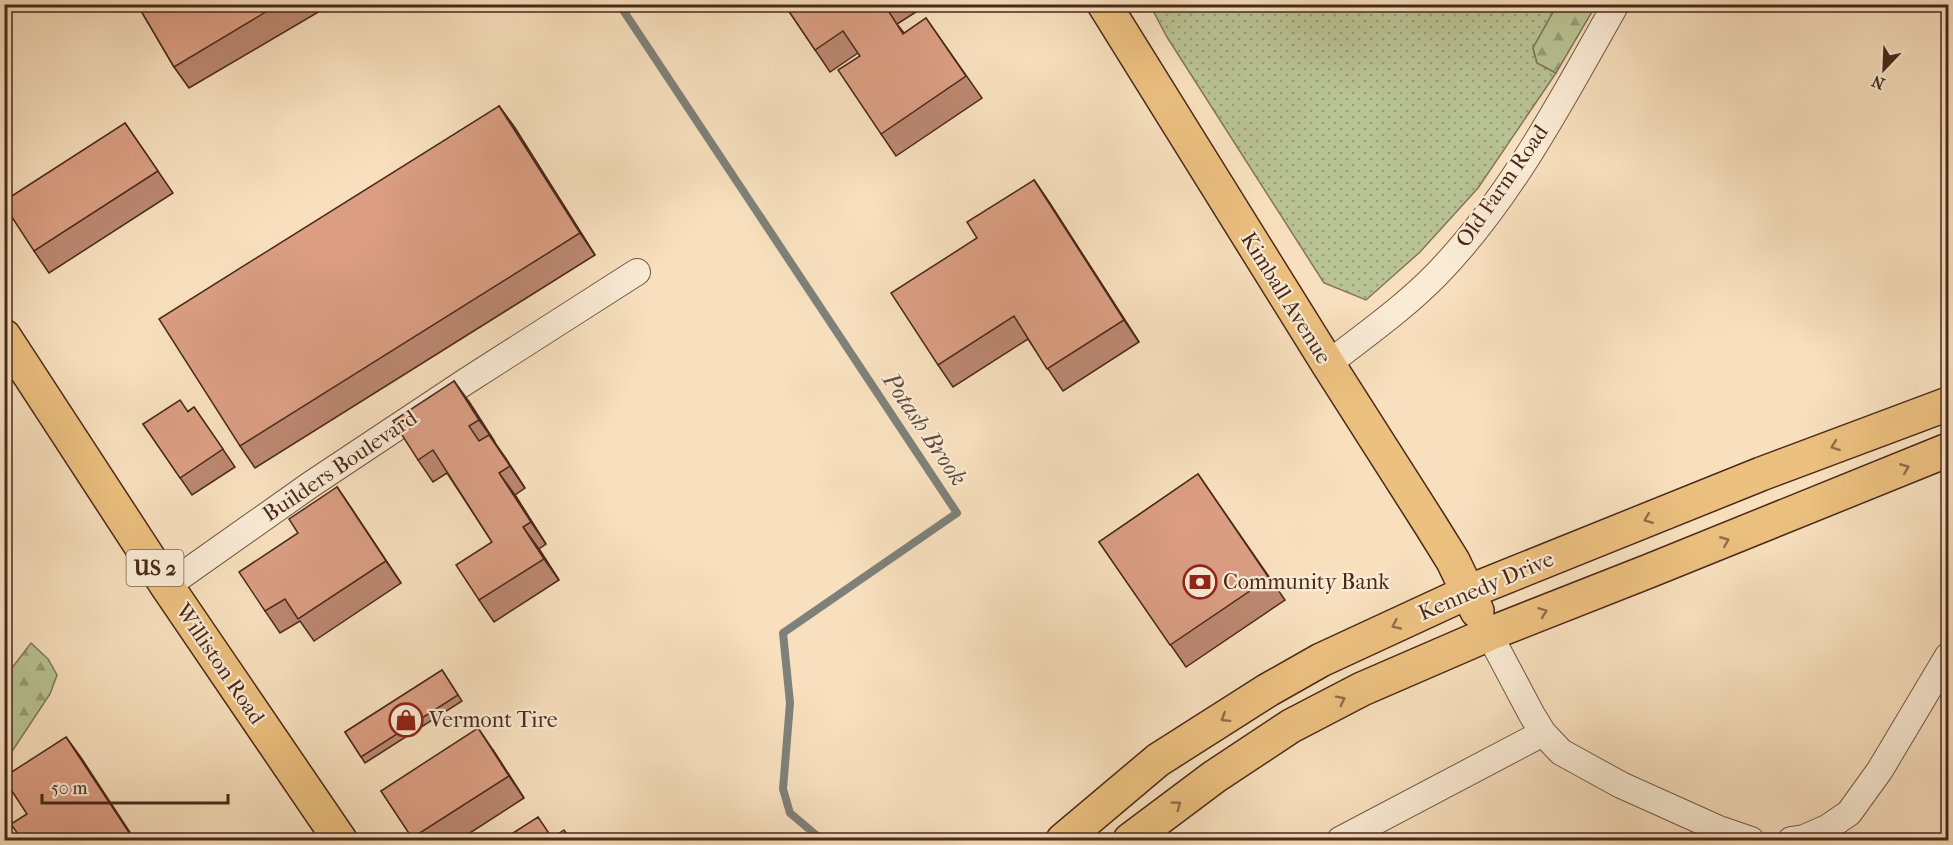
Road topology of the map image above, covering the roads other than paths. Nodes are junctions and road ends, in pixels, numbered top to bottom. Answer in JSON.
{"nodes":[{"id":1,"x":1104,"y":4,"type":"edge"},
{"id":2,"x":1616,"y":4,"type":"edge"},
{"id":3,"x":637,"y":272,"type":"dead end"},
{"id":4,"x":4,"y":336,"type":"edge"},
{"id":5,"x":1328,"y":364,"type":"junction"},
{"id":6,"x":1948,"y":404,"type":"edge"},
{"id":7,"x":1948,"y":450,"type":"edge"},
{"id":8,"x":167,"y":586,"type":"junction"},
{"id":9,"x":1468,"y":592,"type":"junction"},
{"id":10,"x":1489,"y":634,"type":"junction"},
{"id":11,"x":1948,"y":656,"type":"edge"},
{"id":12,"x":1543,"y":733,"type":"junction"},
{"id":13,"x":340,"y":840,"type":"edge"},
{"id":14,"x":1063,"y":840,"type":"edge"},
{"id":15,"x":1131,"y":840,"type":"edge"},
{"id":16,"x":1340,"y":840,"type":"edge"},
{"id":17,"x":1751,"y":840,"type":"edge"},
{"id":18,"x":1791,"y":840,"type":"edge"}],
"edges":[{"from":1,"to":5,"type":"main road","name":"Kimball Avenue"},
{"from":2,"to":5,"type":"street","name":"Old Farm Road"},
{"from":3,"to":8,"type":"street","name":"Builders Boulevard"},
{"from":4,"to":8,"type":"main road","name":"Williston Road","number":"US 2"},
{"from":5,"to":9,"type":"main road","name":"Kimball Avenue"},
{"from":6,"to":9,"type":"main road","name":"Kennedy Drive","one_way":true},
{"from":10,"to":7,"type":"main road","name":"Kennedy Drive","one_way":true},
{"from":8,"to":13,"type":"main road","name":"Williston Road","number":"US 2"},
{"from":9,"to":10,"type":"main road","name":"Kimball Avenue"},
{"from":9,"to":14,"type":"main road","name":"Kennedy Drive","one_way":true},
{"from":10,"to":12,"type":"street"},
{"from":15,"to":10,"type":"main road","name":"Kennedy Drive","one_way":true},
{"from":11,"to":18,"type":"street"},
{"from":12,"to":16,"type":"street"},
{"from":12,"to":17,"type":"street"}]}
